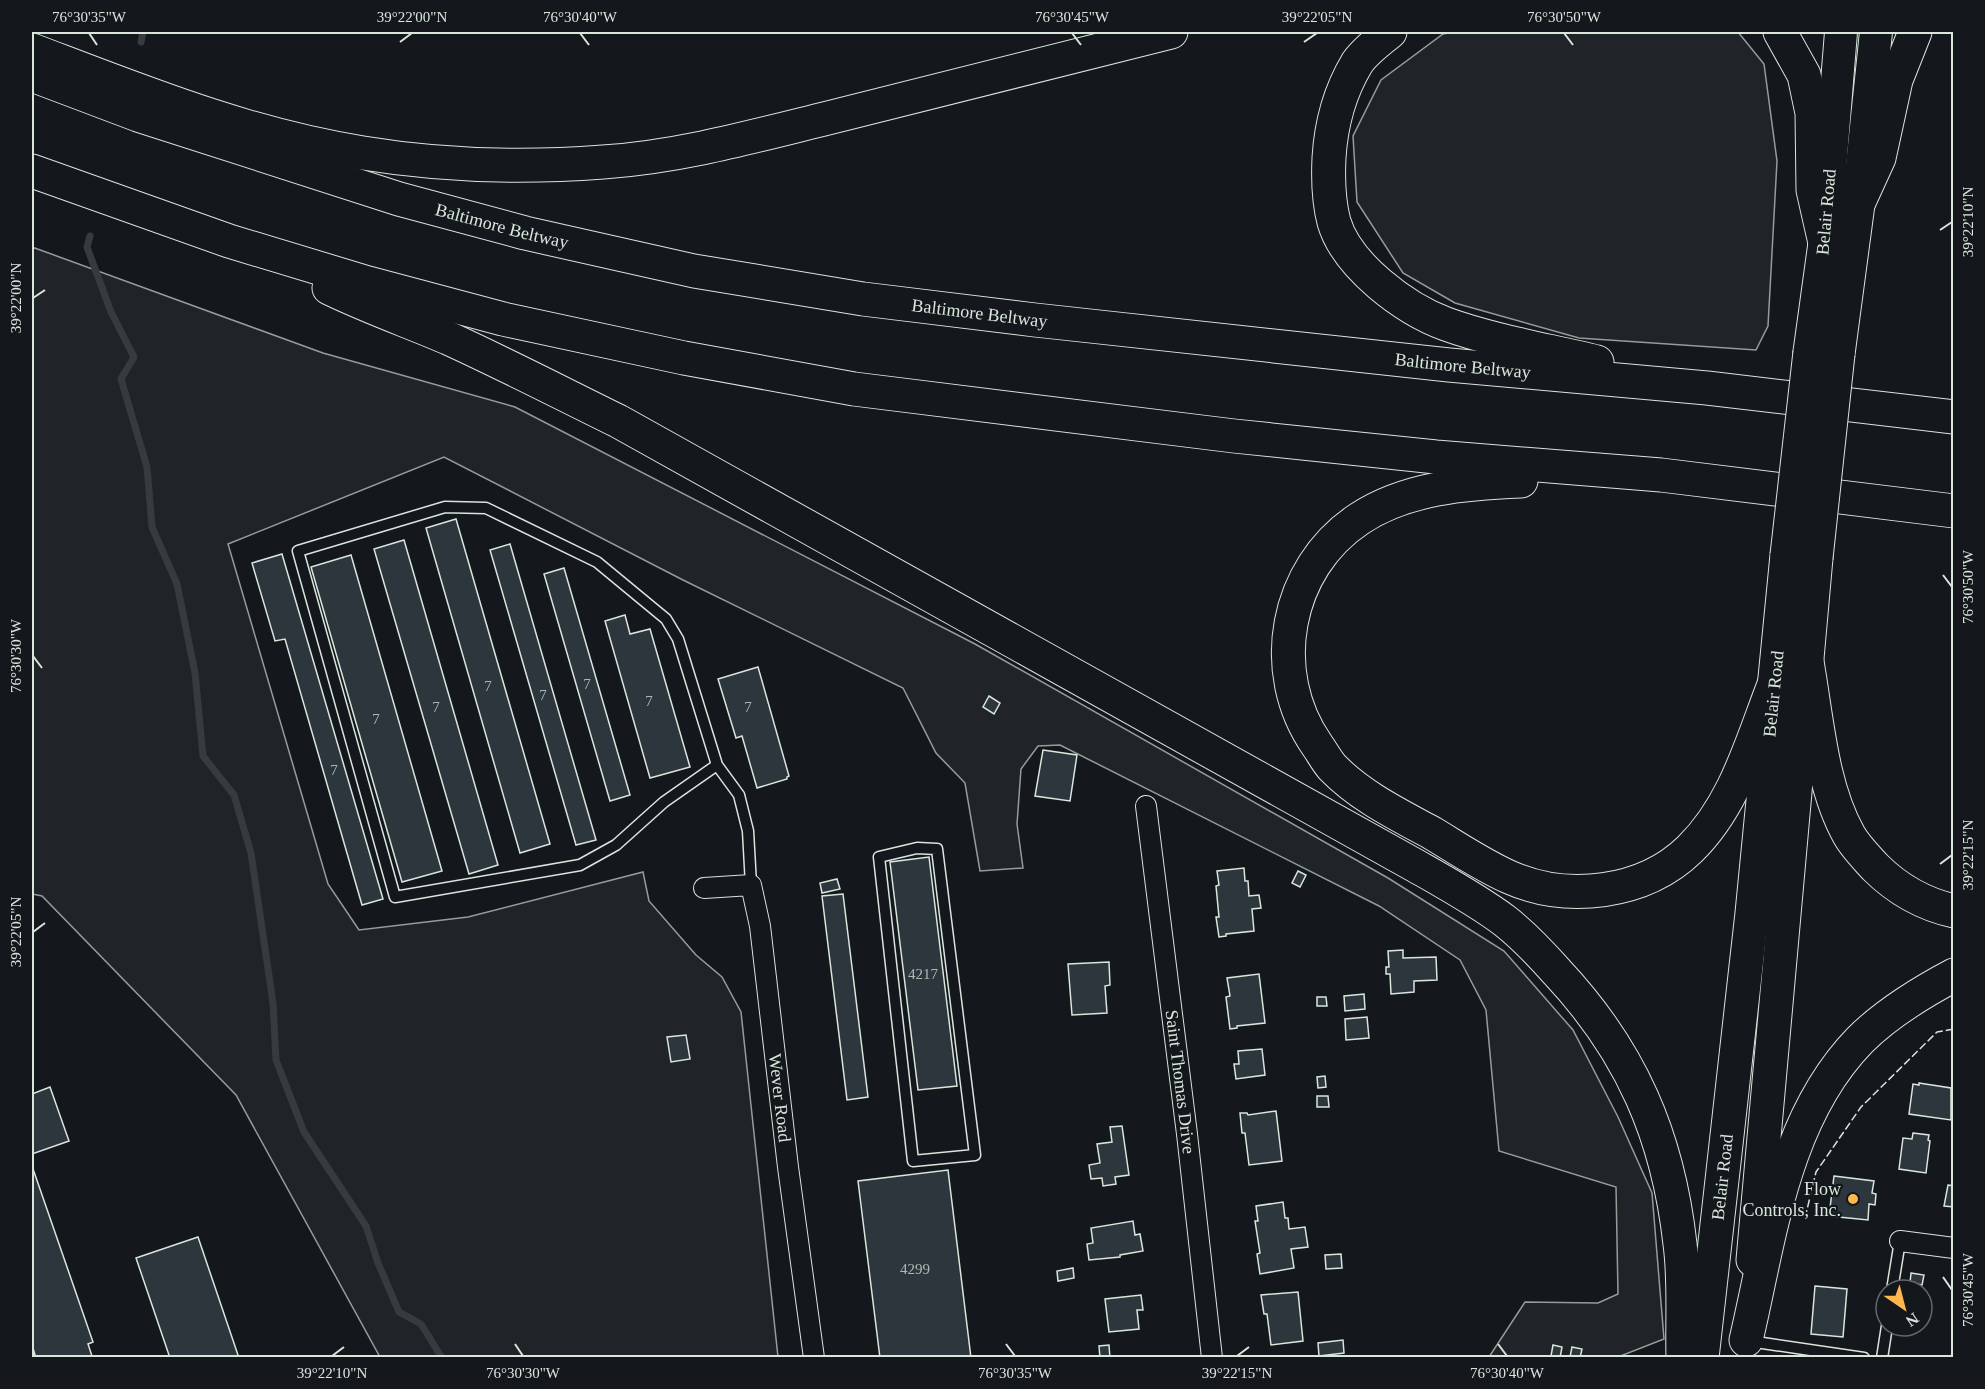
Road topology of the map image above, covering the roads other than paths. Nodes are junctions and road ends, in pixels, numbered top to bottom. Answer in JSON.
{"nodes":[{"id":1,"x":1171,"y":32,"type":"edge"},
{"id":2,"x":1390,"y":32,"type":"edge"},
{"id":3,"x":1780,"y":32,"type":"edge"},
{"id":4,"x":1841,"y":32,"type":"edge"},
{"id":5,"x":1876,"y":32,"type":"edge"},
{"id":6,"x":1915,"y":32,"type":"edge"},
{"id":7,"x":32,"y":50,"type":"edge"},
{"id":8,"x":32,"y":75,"type":"edge"},
{"id":9,"x":32,"y":171,"type":"edge"},
{"id":10,"x":1858,"y":204,"type":"junction"},
{"id":11,"x":229,"y":241,"type":"junction"},
{"id":12,"x":1825,"y":243,"type":"junction"},
{"id":13,"x":1824,"y":353,"type":"junction"},
{"id":14,"x":1707,"y":388,"type":"junction"},
{"id":15,"x":1953,"y":417,"type":"edge"},
{"id":16,"x":1661,"y":475,"type":"junction"},
{"id":17,"x":1953,"y":511,"type":"edge"},
{"id":18,"x":1802,"y":556,"type":"junction"},
{"id":19,"x":1807,"y":662,"type":"junction"},
{"id":20,"x":1775,"y":682,"type":"junction"},
{"id":21,"x":717,"y":765,"type":"junction"},
{"id":22,"x":1146,"y":806,"type":"dead end"},
{"id":23,"x":752,"y":885,"type":"junction"},
{"id":24,"x":704,"y":888,"type":"dead end"},
{"id":25,"x":1953,"y":911,"type":"edge"},
{"id":26,"x":1953,"y":975,"type":"edge"},
{"id":27,"x":975,"y":1155,"type":"joint"},
{"id":28,"x":1900,"y":1241,"type":"joint"},
{"id":29,"x":1953,"y":1248,"type":"edge"},
{"id":30,"x":1894,"y":1278,"type":"edge"},
{"id":31,"x":1885,"y":1338,"type":"edge"},
{"id":32,"x":1745,"y":1349,"type":"edge"},
{"id":33,"x":814,"y":1358,"type":"edge"},
{"id":34,"x":1212,"y":1358,"type":"edge"},
{"id":35,"x":1683,"y":1358,"type":"edge"},
{"id":36,"x":1702,"y":1358,"type":"edge"},
{"id":37,"x":1864,"y":1358,"type":"edge"},
{"id":38,"x":1882,"y":1358,"type":"edge"}],
"edges":[{"from":1,"to":7,"type":"highway"},
{"from":2,"to":14,"type":"highway"},
{"from":3,"to":12,"type":"highway"},
{"from":4,"to":12,"type":"main road","name":"Belair Road"},
{"from":5,"to":10,"type":"main road","name":"Belair Road"},
{"from":6,"to":10,"type":"highway"},
{"from":8,"to":14,"type":"highway","name":"Baltimore Beltway"},
{"from":9,"to":11,"type":"highway"},
{"from":10,"to":13,"type":"highway","name":"Belair Road"},
{"from":11,"to":16,"type":"highway"},
{"from":11,"to":35,"type":"highway"},
{"from":12,"to":13,"type":"highway","name":"Belair Road"},
{"from":13,"to":18,"type":"highway","name":"Belair Road","bridge":true},
{"from":14,"to":15,"type":"highway","name":"Baltimore Beltway"},
{"from":16,"to":17,"type":"highway"},
{"from":16,"to":20,"type":"highway"},
{"from":18,"to":19,"type":"highway","name":"Belair Road"},
{"from":18,"to":20,"type":"highway","name":"Belair Road"},
{"from":19,"to":25,"type":"highway"},
{"from":19,"to":32,"type":"highway","name":"Belair Road"},
{"from":20,"to":36,"type":"highway","name":"Belair Road"},
{"from":21,"to":21,"type":"lane"},
{"from":21,"to":23,"type":"lane"},
{"from":22,"to":34,"type":"street","name":"Saint Thomas Drive"},
{"from":23,"to":24,"type":"street"},
{"from":23,"to":33,"type":"street","name":"Wever Road"},
{"from":26,"to":32,"type":"highway"},
{"from":27,"to":27,"type":"lane"},
{"from":28,"to":29,"type":"street"},
{"from":28,"to":30,"type":"lane"},
{"from":31,"to":38,"type":"lane"},
{"from":32,"to":37,"type":"lane"}]}
